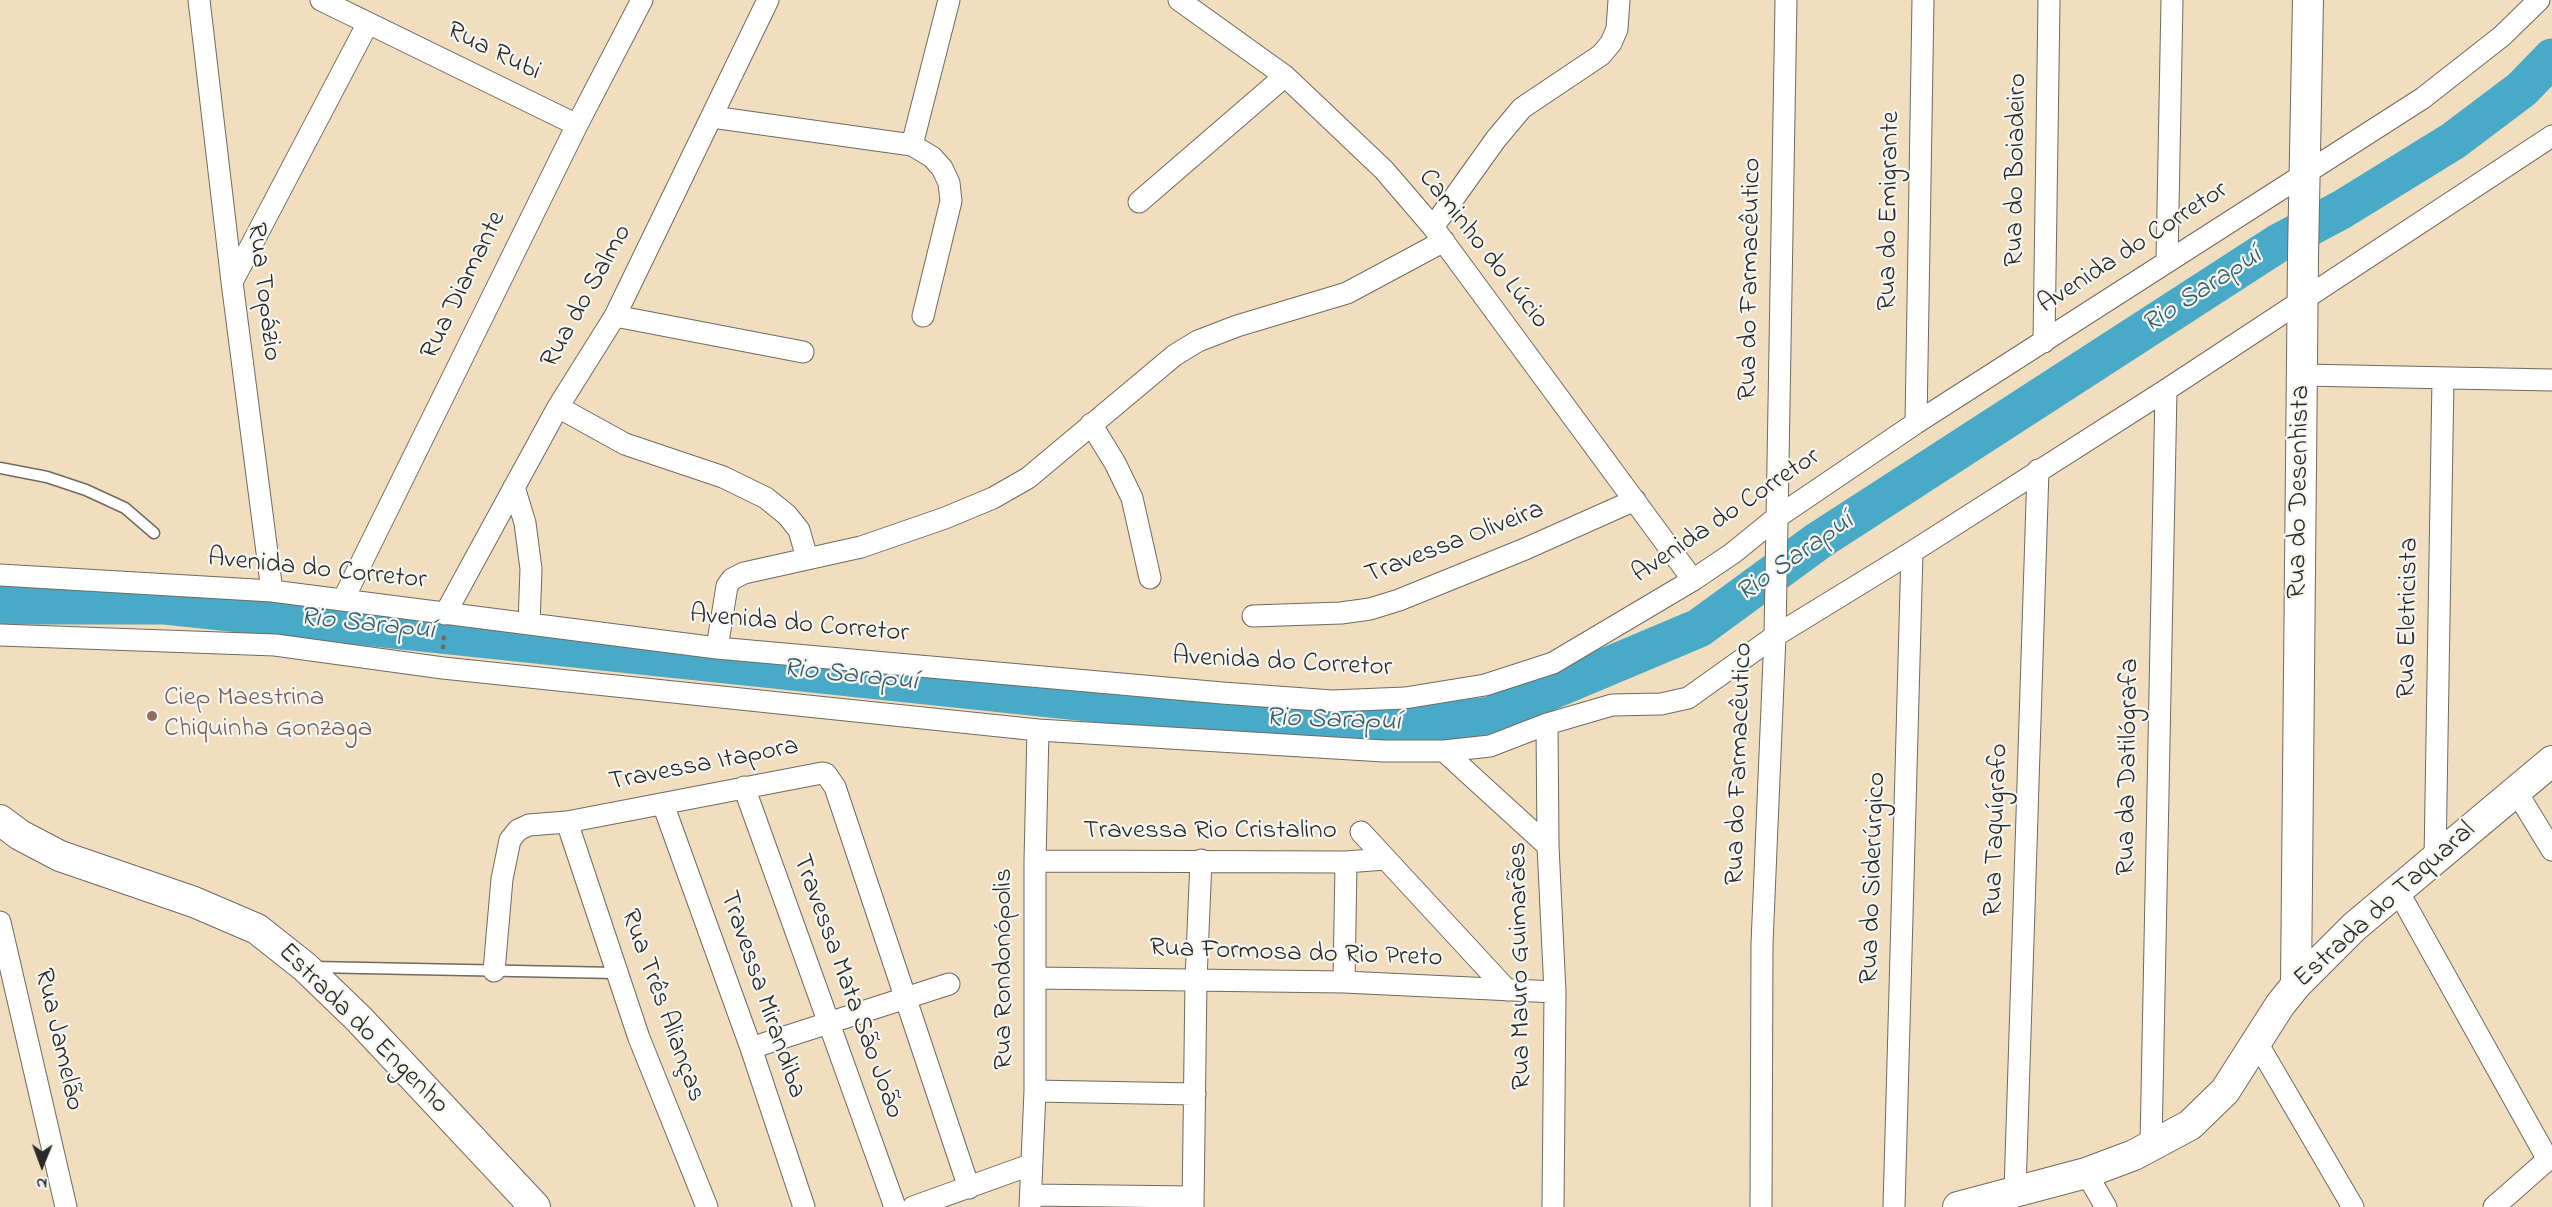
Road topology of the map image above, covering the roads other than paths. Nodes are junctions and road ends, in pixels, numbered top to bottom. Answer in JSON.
{"nodes":[{"id":1,"x":199,"y":0,"type":"edge"},
{"id":2,"x":321,"y":0,"type":"edge"},
{"id":3,"x":642,"y":0,"type":"edge"},
{"id":4,"x":768,"y":0,"type":"edge"},
{"id":5,"x":950,"y":0,"type":"edge"},
{"id":6,"x":1179,"y":0,"type":"edge"},
{"id":7,"x":1786,"y":0,"type":"edge"},
{"id":8,"x":1923,"y":0,"type":"edge"},
{"id":9,"x":2049,"y":0,"type":"edge"},
{"id":10,"x":2172,"y":0,"type":"edge"},
{"id":11,"x":2308,"y":0,"type":"edge"},
{"id":12,"x":2538,"y":0,"type":"edge"},
{"id":13,"x":1619,"y":4,"type":"edge"},
{"id":14,"x":368,"y":24,"type":"junction"},
{"id":15,"x":1285,"y":76,"type":"junction"},
{"id":16,"x":712,"y":117,"type":"junction"},
{"id":17,"x":577,"y":125,"type":"junction"},
{"id":18,"x":2552,"y":136,"type":"edge"},
{"id":19,"x":912,"y":145,"type":"junction"},
{"id":20,"x":2304,"y":173,"type":"junction"},
{"id":21,"x":1139,"y":202,"type":"dead end"},
{"id":22,"x":1439,"y":234,"type":"junction"},
{"id":23,"x":2167,"y":261,"type":"junction"},
{"id":24,"x":232,"y":282,"type":"junction"},
{"id":25,"x":2302,"y":298,"type":"junction"},
{"id":26,"x":615,"y":316,"type":"junction"},
{"id":27,"x":923,"y":316,"type":"dead end"},
{"id":28,"x":2044,"y":342,"type":"junction"},
{"id":29,"x":803,"y":352,"type":"dead end"},
{"id":30,"x":2302,"y":375,"type":"junction"},
{"id":31,"x":2443,"y":378,"type":"junction"},
{"id":32,"x":2552,"y":380,"type":"edge"},
{"id":33,"x":2166,"y":390,"type":"junction"},
{"id":34,"x":558,"y":407,"type":"junction"},
{"id":35,"x":1916,"y":423,"type":"junction"},
{"id":36,"x":1091,"y":424,"type":"junction"},
{"id":37,"x":0,"y":468,"type":"edge"},
{"id":38,"x":2038,"y":470,"type":"junction"},
{"id":39,"x":514,"y":487,"type":"junction"},
{"id":40,"x":1635,"y":500,"type":"junction"},
{"id":41,"x":1776,"y":518,"type":"junction"},
{"id":42,"x":154,"y":533,"type":"dead end"},
{"id":43,"x":1912,"y":552,"type":"junction"},
{"id":44,"x":807,"y":558,"type":"junction"},
{"id":45,"x":0,"y":575,"type":"edge"},
{"id":46,"x":1150,"y":578,"type":"dead end"},
{"id":47,"x":1693,"y":580,"type":"junction"},
{"id":48,"x":272,"y":591,"type":"junction"},
{"id":49,"x":343,"y":600,"type":"junction"},
{"id":50,"x":1253,"y":616,"type":"dead end"},
{"id":51,"x":444,"y":621,"type":"junction"},
{"id":52,"x":529,"y":624,"type":"junction"},
{"id":53,"x":0,"y":635,"type":"edge"},
{"id":54,"x":1774,"y":636,"type":"junction"},
{"id":55,"x":717,"y":648,"type":"junction"},
{"id":56,"x":1547,"y":724,"type":"junction"},
{"id":57,"x":1038,"y":730,"type":"junction"},
{"id":58,"x":1444,"y":751,"type":"junction"},
{"id":59,"x":2552,"y":761,"type":"edge"},
{"id":60,"x":744,"y":787,"type":"junction"},
{"id":61,"x":2516,"y":791,"type":"junction"},
{"id":62,"x":663,"y":804,"type":"junction"},
{"id":63,"x":0,"y":820,"type":"edge"},
{"id":64,"x":567,"y":822,"type":"junction"},
{"id":65,"x":1361,"y":832,"type":"dead end"},
{"id":66,"x":1548,"y":846,"type":"junction"},
{"id":67,"x":2552,"y":850,"type":"edge"},
{"id":68,"x":1385,"y":859,"type":"junction"},
{"id":69,"x":2434,"y":859,"type":"junction"},
{"id":70,"x":1201,"y":860,"type":"junction"},
{"id":71,"x":1035,"y":861,"type":"junction"},
{"id":72,"x":1346,"y":862,"type":"junction"},
{"id":73,"x":2398,"y":891,"type":"junction"},
{"id":74,"x":0,"y":922,"type":"edge"},
{"id":75,"x":305,"y":967,"type":"junction"},
{"id":76,"x":494,"y":972,"type":"junction"},
{"id":77,"x":5,"y":973,"type":"edge"},
{"id":78,"x":616,"y":973,"type":"junction"},
{"id":79,"x":1035,"y":978,"type":"junction"},
{"id":80,"x":1196,"y":980,"type":"junction"},
{"id":81,"x":1344,"y":982,"type":"junction"},
{"id":82,"x":949,"y":984,"type":"dead end"},
{"id":83,"x":2296,"y":985,"type":"junction"},
{"id":84,"x":1507,"y":990,"type":"junction"},
{"id":85,"x":1555,"y":992,"type":"junction"},
{"id":86,"x":906,"y":998,"type":"junction"},
{"id":87,"x":829,"y":1023,"type":"junction"},
{"id":88,"x":2256,"y":1041,"type":"junction"},
{"id":89,"x":751,"y":1048,"type":"junction"},
{"id":90,"x":1035,"y":1091,"type":"junction"},
{"id":91,"x":1195,"y":1094,"type":"junction"},
{"id":92,"x":2151,"y":1145,"type":"junction"},
{"id":93,"x":2550,"y":1158,"type":"edge"},
{"id":94,"x":1030,"y":1165,"type":"junction"},
{"id":95,"x":2086,"y":1173,"type":"junction"},
{"id":96,"x":969,"y":1188,"type":"junction"},
{"id":97,"x":2015,"y":1191,"type":"junction"},
{"id":98,"x":1031,"y":1201,"type":"edge"},
{"id":99,"x":1193,"y":1202,"type":"edge"},
{"id":100,"x":66,"y":1207,"type":"edge"},
{"id":101,"x":535,"y":1207,"type":"edge"},
{"id":102,"x":707,"y":1207,"type":"edge"},
{"id":103,"x":804,"y":1207,"type":"edge"},
{"id":104,"x":895,"y":1207,"type":"edge"},
{"id":105,"x":913,"y":1207,"type":"edge"},
{"id":106,"x":1553,"y":1207,"type":"edge"},
{"id":107,"x":1761,"y":1207,"type":"edge"},
{"id":108,"x":1894,"y":1207,"type":"edge"},
{"id":109,"x":1958,"y":1207,"type":"edge"},
{"id":110,"x":2106,"y":1207,"type":"edge"},
{"id":111,"x":2353,"y":1207,"type":"edge"},
{"id":112,"x":2494,"y":1207,"type":"edge"}],
"edges":[{"from":1,"to":24,"type":"street","name":"Rua Topázio"},
{"from":2,"to":14,"type":"street","name":"Rua Rubi"},
{"from":3,"to":17,"type":"street","name":"Rua Diamante"},
{"from":4,"to":16,"type":"street","name":"Rua do Salmo"},
{"from":5,"to":19,"type":"street"},
{"from":6,"to":15,"type":"street","name":"Caminho do Lúcio"},
{"from":7,"to":41,"type":"street","name":"Rua do Farmacêutico"},
{"from":8,"to":35,"type":"street","name":"Rua do Emigrante"},
{"from":9,"to":28,"type":"street","name":"Rua do Boiadeiro"},
{"from":10,"to":23,"type":"street"},
{"from":11,"to":20,"type":"street","name":"Rua do Desenhista"},
{"from":12,"to":20,"type":"street","name":"Avenida do Corretor"},
{"from":13,"to":22,"type":"street"},
{"from":14,"to":17,"type":"street","name":"Rua Rubi"},
{"from":14,"to":24,"type":"street"},
{"from":15,"to":21,"type":"street"},
{"from":15,"to":22,"type":"street","name":"Caminho do Lúcio"},
{"from":16,"to":19,"type":"street"},
{"from":16,"to":26,"type":"street","name":"Rua do Salmo"},
{"from":17,"to":49,"type":"street","name":"Rua Diamante"},
{"from":18,"to":25,"type":"street"},
{"from":19,"to":27,"type":"street"},
{"from":20,"to":23,"type":"street","name":"Avenida do Corretor"},
{"from":20,"to":25,"type":"street","name":"Rua do Desenhista"},
{"from":22,"to":36,"type":"street"},
{"from":22,"to":40,"type":"street","name":"Caminho do Lúcio"},
{"from":23,"to":28,"type":"street","name":"Avenida do Corretor"},
{"from":24,"to":48,"type":"street","name":"Rua Topázio"},
{"from":25,"to":30,"type":"street","name":"Rua do Desenhista"},
{"from":25,"to":33,"type":"street"},
{"from":26,"to":29,"type":"street"},
{"from":26,"to":34,"type":"street","name":"Rua do Salmo"},
{"from":28,"to":35,"type":"street","name":"Avenida do Corretor"},
{"from":30,"to":31,"type":"street"},
{"from":30,"to":83,"type":"street","name":"Rua do Desenhista"},
{"from":31,"to":32,"type":"street"},
{"from":31,"to":69,"type":"street","name":"Rua Eletricista"},
{"from":33,"to":38,"type":"street"},
{"from":33,"to":92,"type":"street","name":"Rua da Datilógrafa"},
{"from":34,"to":39,"type":"street","name":"Rua do Salmo"},
{"from":34,"to":44,"type":"street"},
{"from":35,"to":41,"type":"street","name":"Avenida do Corretor"},
{"from":36,"to":44,"type":"street"},
{"from":36,"to":46,"type":"street"},
{"from":37,"to":42,"type":"lane"},
{"from":38,"to":43,"type":"street"},
{"from":38,"to":97,"type":"street","name":"Rua Taquígrafo"},
{"from":39,"to":51,"type":"street","name":"Rua do Salmo"},
{"from":39,"to":52,"type":"street"},
{"from":40,"to":47,"type":"street","name":"Caminho do Lúcio"},
{"from":40,"to":50,"type":"street","name":"Travessa Oliveira"},
{"from":41,"to":47,"type":"street","name":"Avenida do Corretor"},
{"from":41,"to":54,"type":"street","name":"Rua do Farmacêutico"},
{"from":43,"to":54,"type":"street"},
{"from":43,"to":108,"type":"street","name":"Rua do Siderúrgico"},
{"from":44,"to":55,"type":"street"},
{"from":45,"to":48,"type":"street","name":"Avenida do Corretor"},
{"from":47,"to":55,"type":"street","name":"Avenida do Corretor"},
{"from":48,"to":49,"type":"street","name":"Avenida do Corretor"},
{"from":49,"to":51,"type":"street","name":"Avenida do Corretor"},
{"from":51,"to":52,"type":"street","name":"Avenida do Corretor"},
{"from":52,"to":55,"type":"street","name":"Avenida do Corretor"},
{"from":53,"to":57,"type":"street"},
{"from":54,"to":56,"type":"street"},
{"from":54,"to":107,"type":"street","name":"Rua do Farmacêutico"},
{"from":56,"to":58,"type":"street"},
{"from":56,"to":66,"type":"street","name":"Rua Mauro Guimarães"},
{"from":57,"to":58,"type":"street"},
{"from":57,"to":71,"type":"street","name":"Rua Rondonópolis"},
{"from":58,"to":66,"type":"street"},
{"from":59,"to":61,"type":"street","name":"Estrada do Taquaral"},
{"from":60,"to":62,"type":"street","name":"Travessa Itapora"},
{"from":60,"to":86,"type":"street","name":"Travessa Itapora"},
{"from":60,"to":87,"type":"street","name":"Travessa Mata São João"},
{"from":61,"to":67,"type":"street"},
{"from":61,"to":69,"type":"street","name":"Estrada do Taquaral"},
{"from":62,"to":64,"type":"street","name":"Travessa Itapora"},
{"from":62,"to":89,"type":"street","name":"Travessa Mirandiba"},
{"from":63,"to":75,"type":"street","name":"Estrada do Engenho"},
{"from":64,"to":76,"type":"street","name":"Travessa Itapora"},
{"from":64,"to":78,"type":"street","name":"Rua Três Alianças"},
{"from":65,"to":68,"type":"street"},
{"from":66,"to":85,"type":"street","name":"Rua Mauro Guimarães"},
{"from":68,"to":72,"type":"street","name":"Travessa Rio Cristalino"},
{"from":68,"to":84,"type":"street"},
{"from":69,"to":73,"type":"street","name":"Estrada do Taquaral"},
{"from":70,"to":71,"type":"street","name":"Travessa Rio Cristalino"},
{"from":70,"to":72,"type":"street","name":"Travessa Rio Cristalino"},
{"from":70,"to":80,"type":"street"},
{"from":71,"to":79,"type":"street","name":"Rua Rondonópolis"},
{"from":72,"to":81,"type":"street"},
{"from":73,"to":83,"type":"street","name":"Estrada do Taquaral"},
{"from":73,"to":93,"type":"street"},
{"from":74,"to":77,"type":"street","name":"Rua Jamelão"},
{"from":75,"to":76,"type":"lane"},
{"from":75,"to":101,"type":"street","name":"Estrada do Engenho"},
{"from":76,"to":78,"type":"lane"},
{"from":77,"to":100,"type":"street","name":"Rua Jamelão"},
{"from":78,"to":102,"type":"street","name":"Rua Três Alianças"},
{"from":79,"to":80,"type":"street","name":"Rua Formosa do Rio Preto"},
{"from":79,"to":90,"type":"street","name":"Rua Rondonópolis"},
{"from":80,"to":81,"type":"street","name":"Rua Formosa do Rio Preto"},
{"from":80,"to":91,"type":"street"},
{"from":81,"to":84,"type":"street","name":"Rua Formosa do Rio Preto"},
{"from":82,"to":86,"type":"street"},
{"from":83,"to":88,"type":"street","name":"Estrada do Taquaral"},
{"from":84,"to":85,"type":"street","name":"Rua Formosa do Rio Preto"},
{"from":85,"to":106,"type":"street","name":"Rua Mauro Guimarães"},
{"from":86,"to":87,"type":"street"},
{"from":86,"to":96,"type":"street","name":"Travessa Itapora"},
{"from":87,"to":89,"type":"street"},
{"from":87,"to":104,"type":"street","name":"Travessa Mata São João"},
{"from":88,"to":92,"type":"street","name":"Estrada do Taquaral"},
{"from":88,"to":111,"type":"street"},
{"from":89,"to":103,"type":"street","name":"Travessa Mirandiba"},
{"from":90,"to":91,"type":"street"},
{"from":90,"to":94,"type":"street","name":"Rua Rondonópolis"},
{"from":91,"to":99,"type":"street"},
{"from":92,"to":95,"type":"street","name":"Estrada do Taquaral"},
{"from":93,"to":112,"type":"street"},
{"from":94,"to":96,"type":"street"},
{"from":94,"to":98,"type":"street","name":"Rua Rondonópolis"},
{"from":95,"to":97,"type":"street","name":"Estrada do Taquaral"},
{"from":95,"to":110,"type":"street"},
{"from":96,"to":105,"type":"street"},
{"from":97,"to":109,"type":"street","name":"Estrada do Taquaral"},
{"from":98,"to":99,"type":"street"}]}
